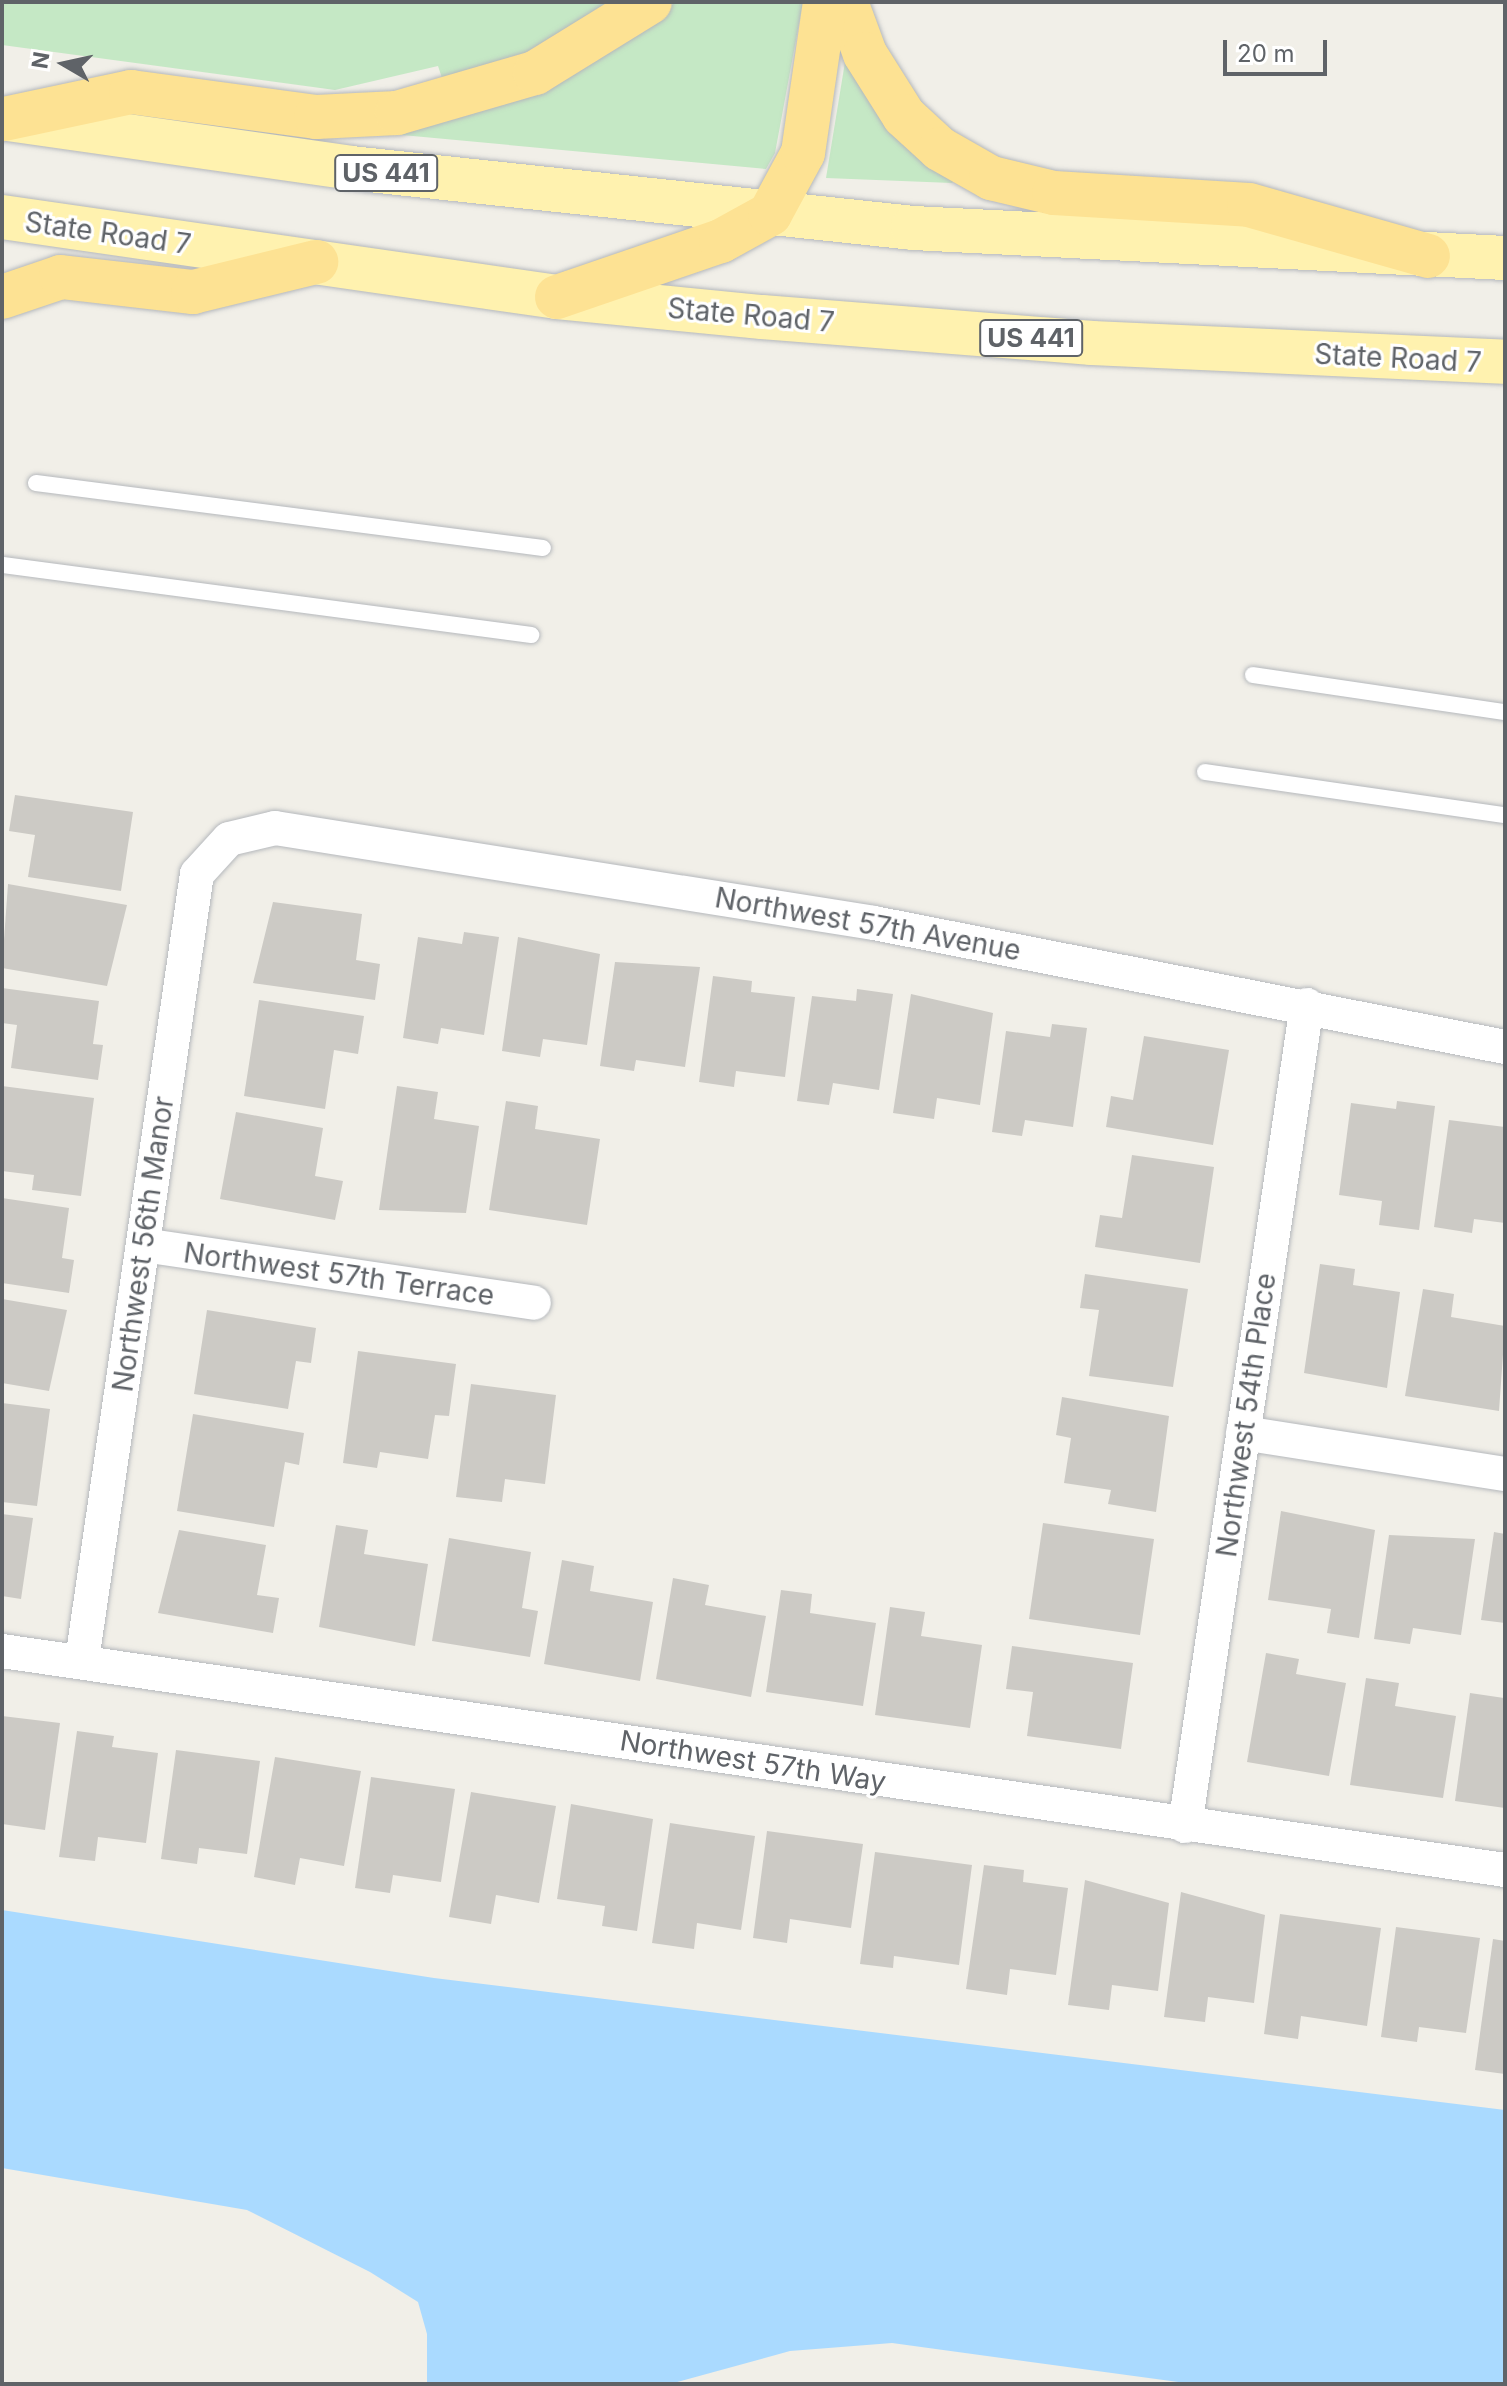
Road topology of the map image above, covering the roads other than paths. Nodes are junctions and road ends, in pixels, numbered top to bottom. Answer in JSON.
{"nodes":[{"id":1,"x":650,"y":2,"type":"edge"},
{"id":2,"x":825,"y":2,"type":"edge"},
{"id":3,"x":846,"y":2,"type":"edge"},
{"id":4,"x":3,"y":118,"type":"edge"},
{"id":5,"x":770,"y":214,"type":"junction"},
{"id":6,"x":2,"y":217,"type":"edge"},
{"id":7,"x":1428,"y":256,"type":"junction"},
{"id":8,"x":1505,"y":258,"type":"edge"},
{"id":9,"x":316,"y":262,"type":"junction"},
{"id":10,"x":2,"y":297,"type":"edge"},
{"id":11,"x":557,"y":297,"type":"junction"},
{"id":12,"x":1505,"y":362,"type":"edge"},
{"id":13,"x":36,"y":483,"type":"dead end"},
{"id":14,"x":543,"y":548,"type":"dead end"},
{"id":15,"x":3,"y":565,"type":"edge"},
{"id":16,"x":531,"y":635,"type":"dead end"},
{"id":17,"x":1253,"y":675,"type":"dead end"},
{"id":18,"x":1505,"y":712,"type":"edge"},
{"id":19,"x":1205,"y":772,"type":"dead end"},
{"id":20,"x":1505,"y":815,"type":"edge"},
{"id":21,"x":229,"y":839,"type":"joint"},
{"id":22,"x":1307,"y":1005,"type":"junction"},
{"id":23,"x":1505,"y":1047,"type":"edge"},
{"id":24,"x":143,"y":1245,"type":"junction"},
{"id":25,"x":534,"y":1303,"type":"dead end"},
{"id":26,"x":1243,"y":1433,"type":"junction"},
{"id":27,"x":1505,"y":1474,"type":"edge"},
{"id":28,"x":2,"y":1651,"type":"edge"},
{"id":29,"x":82,"y":1660,"type":"junction"},
{"id":30,"x":1185,"y":1826,"type":"junction"},
{"id":31,"x":1505,"y":1870,"type":"edge"}],
"edges":[{"from":1,"to":4,"type":"highway"},
{"from":2,"to":5,"type":"highway"},
{"from":3,"to":7,"type":"highway"},
{"from":4,"to":5,"type":"main road","number":"US 441"},
{"from":5,"to":7,"type":"main road","number":"US 441"},
{"from":5,"to":11,"type":"highway"},
{"from":6,"to":9,"type":"main road","name":"State Road 7","number":"US 441"},
{"from":7,"to":8,"type":"main road","number":"US 441"},
{"from":9,"to":10,"type":"highway"},
{"from":9,"to":11,"type":"main road","name":"State Road 7","number":"US 441"},
{"from":11,"to":12,"type":"main road","name":"State Road 7","number":"US 441"},
{"from":13,"to":14,"type":"lane"},
{"from":15,"to":16,"type":"lane"},
{"from":17,"to":18,"type":"lane"},
{"from":19,"to":20,"type":"lane"},
{"from":21,"to":22,"type":"street","name":"Northwest 57th Avenue"},
{"from":21,"to":24,"type":"street","name":"Northwest 56th Manor"},
{"from":22,"to":23,"type":"street","name":"Northwest 57th Avenue"},
{"from":22,"to":26,"type":"street","name":"Northwest 54th Place"},
{"from":24,"to":25,"type":"street","name":"Northwest 57th Terrace"},
{"from":24,"to":29,"type":"street","name":"Northwest 56th Manor"},
{"from":26,"to":27,"type":"street"},
{"from":26,"to":30,"type":"street","name":"Northwest 54th Place"},
{"from":28,"to":29,"type":"street","name":"Northwest 57th Way"},
{"from":29,"to":30,"type":"street","name":"Northwest 57th Way"},
{"from":30,"to":31,"type":"street","name":"Northwest 57th Way"}]}
